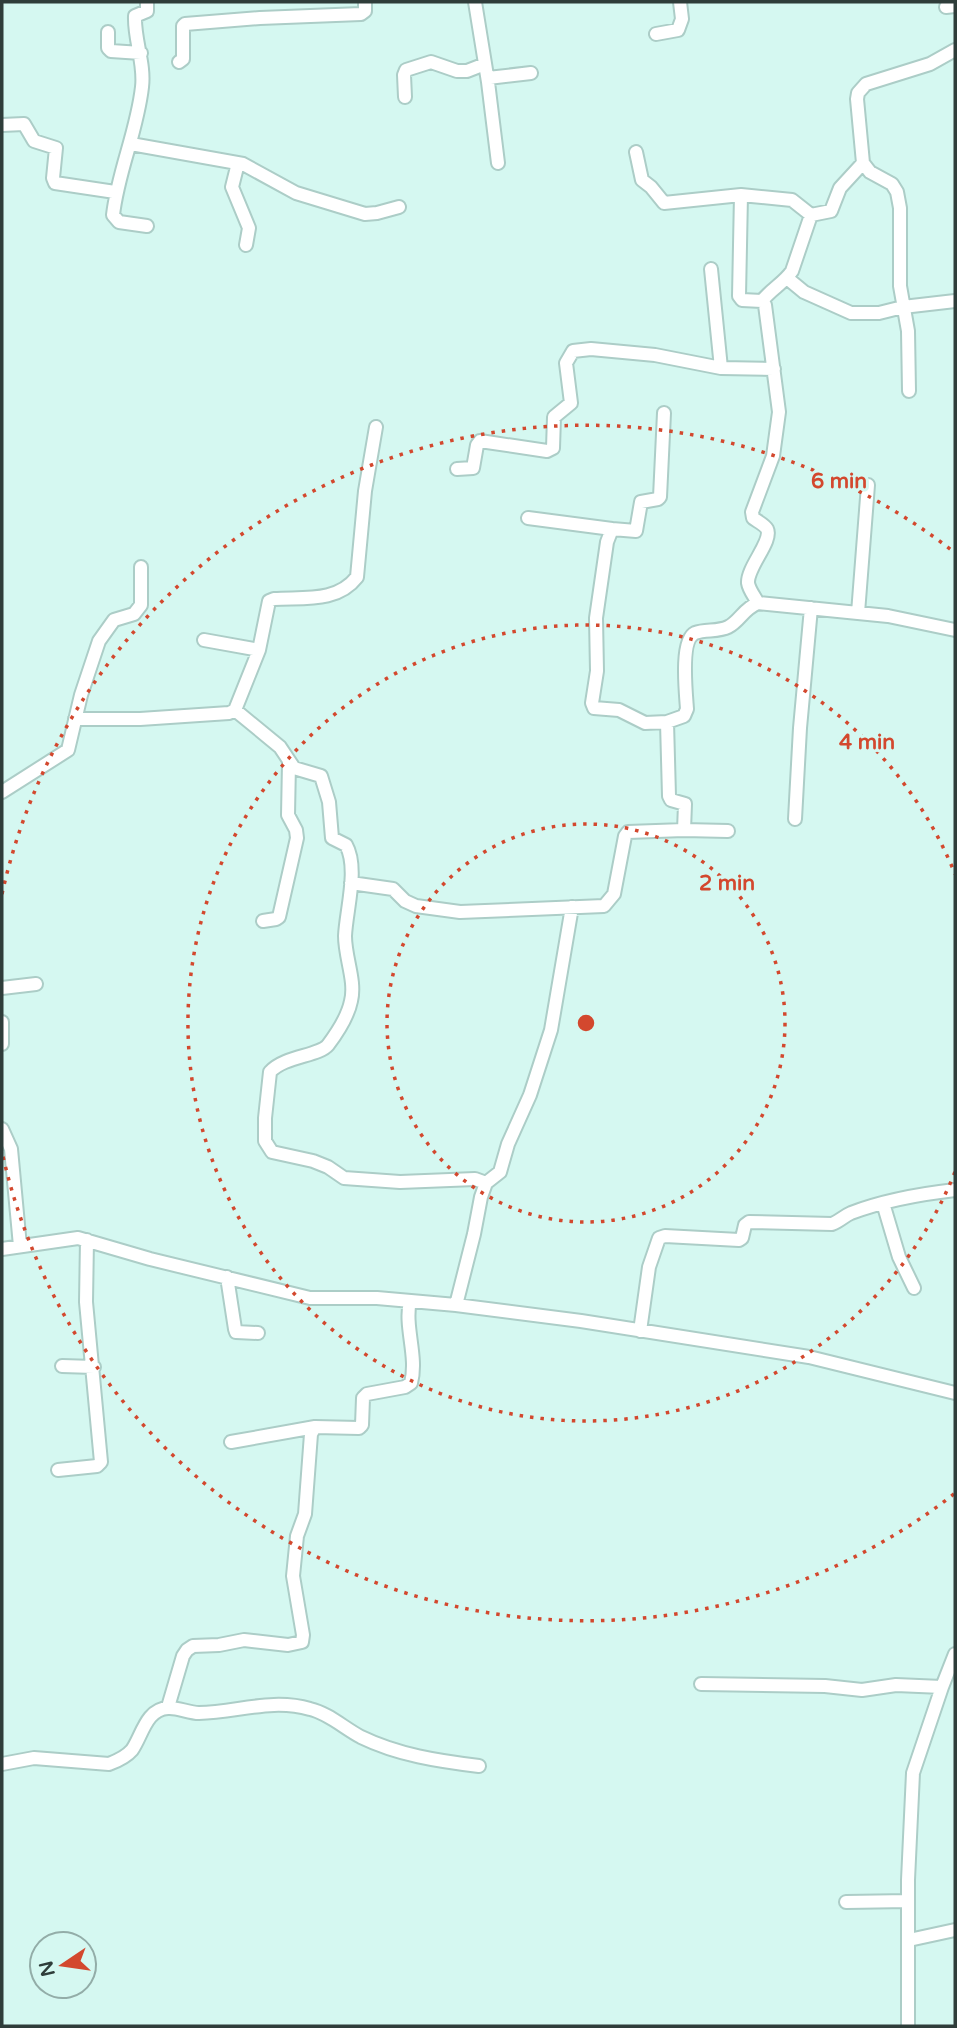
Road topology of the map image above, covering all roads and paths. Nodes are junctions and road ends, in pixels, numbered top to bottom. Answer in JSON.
{"nodes":[{"id":1,"x":147,"y":2,"type":"edge"},
{"id":2,"x":365,"y":2,"type":"edge"},
{"id":3,"x":475,"y":2,"type":"edge"},
{"id":4,"x":680,"y":2,"type":"edge"},
{"id":5,"x":108,"y":32,"type":"dead end"},
{"id":6,"x":656,"y":34,"type":"dead end"},
{"id":7,"x":955,"y":50,"type":"edge"},
{"id":8,"x":141,"y":53,"type":"junction"},
{"id":9,"x":178,"y":62,"type":"dead end"},
{"id":10,"x":485,"y":64,"type":"junction"},
{"id":11,"x":531,"y":73,"type":"dead end"},
{"id":12,"x":488,"y":78,"type":"junction"},
{"id":13,"x":405,"y":97,"type":"dead end"},
{"id":14,"x":2,"y":125,"type":"edge"},
{"id":15,"x":131,"y":144,"type":"junction"},
{"id":16,"x":636,"y":152,"type":"dead end"},
{"id":17,"x":238,"y":163,"type":"junction"},
{"id":18,"x":498,"y":163,"type":"dead end"},
{"id":19,"x":863,"y":163,"type":"junction"},
{"id":20,"x":116,"y":192,"type":"junction"},
{"id":21,"x":741,"y":195,"type":"junction"},
{"id":22,"x":399,"y":207,"type":"dead end"},
{"id":23,"x":811,"y":215,"type":"junction"},
{"id":24,"x":147,"y":226,"type":"dead end"},
{"id":25,"x":246,"y":245,"type":"dead end"},
{"id":26,"x":711,"y":269,"type":"dead end"},
{"id":27,"x":787,"y":278,"type":"junction"},
{"id":28,"x":762,"y":300,"type":"junction"},
{"id":29,"x":955,"y":301,"type":"edge"},
{"id":30,"x":903,"y":307,"type":"junction"},
{"id":31,"x":721,"y":368,"type":"junction"},
{"id":32,"x":774,"y":369,"type":"junction"},
{"id":33,"x":909,"y":391,"type":"dead end"},
{"id":34,"x":664,"y":412,"type":"dead end"},
{"id":35,"x":376,"y":427,"type":"dead end"},
{"id":36,"x":457,"y":469,"type":"dead end"},
{"id":37,"x":868,"y":485,"type":"dead end"},
{"id":38,"x":528,"y":518,"type":"dead end"},
{"id":39,"x":612,"y":529,"type":"junction"},
{"id":40,"x":141,"y":566,"type":"dead end"},
{"id":41,"x":758,"y":603,"type":"junction"},
{"id":42,"x":811,"y":608,"type":"junction"},
{"id":43,"x":858,"y":613,"type":"junction"},
{"id":44,"x":955,"y":630,"type":"edge"},
{"id":45,"x":204,"y":639,"type":"dead end"},
{"id":46,"x":260,"y":650,"type":"junction"},
{"id":47,"x":236,"y":709,"type":"junction"},
{"id":48,"x":75,"y":719,"type":"junction"},
{"id":49,"x":667,"y":722,"type":"junction"},
{"id":50,"x":289,"y":763,"type":"junction"},
{"id":51,"x":2,"y":792,"type":"edge"},
{"id":52,"x":795,"y":819,"type":"dead end"},
{"id":53,"x":684,"y":830,"type":"junction"},
{"id":54,"x":728,"y":831,"type":"dead end"},
{"id":55,"x":351,"y":883,"type":"junction"},
{"id":56,"x":572,"y":907,"type":"junction"},
{"id":57,"x":263,"y":921,"type":"dead end"},
{"id":58,"x":36,"y":984,"type":"dead end"},
{"id":59,"x":2,"y":988,"type":"edge"},
{"id":60,"x":2,"y":1022,"type":"edge"},
{"id":61,"x":2,"y":1044,"type":"edge"},
{"id":62,"x":2,"y":1129,"type":"edge"},
{"id":63,"x":486,"y":1183,"type":"junction"},
{"id":64,"x":955,"y":1190,"type":"edge"},
{"id":65,"x":883,"y":1203,"type":"junction"},
{"id":66,"x":87,"y":1240,"type":"junction"},
{"id":67,"x":20,"y":1246,"type":"junction"},
{"id":68,"x":2,"y":1249,"type":"edge"},
{"id":69,"x":227,"y":1277,"type":"junction"},
{"id":70,"x":914,"y":1288,"type":"dead end"},
{"id":71,"x":410,"y":1301,"type":"junction"},
{"id":72,"x":456,"y":1305,"type":"junction"},
{"id":73,"x":640,"y":1331,"type":"junction"},
{"id":74,"x":258,"y":1333,"type":"dead end"},
{"id":75,"x":62,"y":1366,"type":"dead end"},
{"id":76,"x":94,"y":1367,"type":"junction"},
{"id":77,"x":955,"y":1393,"type":"edge"},
{"id":78,"x":316,"y":1427,"type":"junction"},
{"id":79,"x":231,"y":1443,"type":"dead end"},
{"id":80,"x":58,"y":1470,"type":"dead end"},
{"id":81,"x":955,"y":1654,"type":"edge"},
{"id":82,"x":701,"y":1684,"type":"dead end"},
{"id":83,"x":942,"y":1687,"type":"junction"},
{"id":84,"x":168,"y":1707,"type":"junction"},
{"id":85,"x":2,"y":1764,"type":"edge"},
{"id":86,"x":479,"y":1766,"type":"dead end"},
{"id":87,"x":908,"y":1901,"type":"junction"},
{"id":88,"x":846,"y":1902,"type":"dead end"},
{"id":89,"x":955,"y":1930,"type":"edge"},
{"id":90,"x":908,"y":1940,"type":"junction"},
{"id":91,"x":908,"y":2026,"type":"edge"}],
"edges":[{"from":1,"to":8,"type":"street"},
{"from":2,"to":9,"type":"street"},
{"from":3,"to":10,"type":"street"},
{"from":4,"to":6,"type":"street"},
{"from":5,"to":8,"type":"street"},
{"from":7,"to":19,"type":"street"},
{"from":8,"to":15,"type":"street"},
{"from":10,"to":12,"type":"street"},
{"from":10,"to":13,"type":"street"},
{"from":11,"to":12,"type":"street"},
{"from":12,"to":18,"type":"street"},
{"from":14,"to":20,"type":"street"},
{"from":15,"to":17,"type":"street"},
{"from":15,"to":20,"type":"street"},
{"from":16,"to":21,"type":"street"},
{"from":17,"to":22,"type":"street"},
{"from":17,"to":25,"type":"street"},
{"from":19,"to":23,"type":"street"},
{"from":19,"to":30,"type":"street"},
{"from":20,"to":24,"type":"street"},
{"from":21,"to":23,"type":"street"},
{"from":21,"to":28,"type":"street"},
{"from":23,"to":27,"type":"street"},
{"from":26,"to":31,"type":"street"},
{"from":27,"to":28,"type":"street"},
{"from":27,"to":30,"type":"street"},
{"from":28,"to":32,"type":"street"},
{"from":29,"to":30,"type":"street"},
{"from":30,"to":33,"type":"street"},
{"from":31,"to":32,"type":"street"},
{"from":31,"to":36,"type":"street"},
{"from":32,"to":41,"type":"street"},
{"from":34,"to":39,"type":"street"},
{"from":35,"to":46,"type":"street"},
{"from":37,"to":43,"type":"street"},
{"from":38,"to":39,"type":"street"},
{"from":39,"to":49,"type":"street"},
{"from":40,"to":48,"type":"street"},
{"from":41,"to":42,"type":"street"},
{"from":41,"to":49,"type":"street"},
{"from":42,"to":43,"type":"street"},
{"from":42,"to":52,"type":"street"},
{"from":43,"to":44,"type":"street"},
{"from":45,"to":46,"type":"street"},
{"from":46,"to":47,"type":"street"},
{"from":47,"to":48,"type":"street"},
{"from":47,"to":50,"type":"street"},
{"from":48,"to":51,"type":"street"},
{"from":49,"to":53,"type":"street"},
{"from":50,"to":55,"type":"street"},
{"from":50,"to":57,"type":"street"},
{"from":53,"to":54,"type":"street"},
{"from":53,"to":56,"type":"street"},
{"from":55,"to":56,"type":"street"},
{"from":55,"to":63,"type":"street"},
{"from":56,"to":63,"type":"street"},
{"from":58,"to":59,"type":"street"},
{"from":60,"to":61,"type":"street"},
{"from":62,"to":67,"type":"street"},
{"from":63,"to":72,"type":"street"},
{"from":64,"to":65,"type":"street"},
{"from":65,"to":70,"type":"street"},
{"from":65,"to":73,"type":"street"},
{"from":66,"to":67,"type":"street"},
{"from":66,"to":69,"type":"street"},
{"from":66,"to":76,"type":"street"},
{"from":67,"to":68,"type":"street"},
{"from":69,"to":71,"type":"street"},
{"from":69,"to":74,"type":"street"},
{"from":71,"to":72,"type":"street"},
{"from":71,"to":78,"type":"street"},
{"from":72,"to":73,"type":"street"},
{"from":73,"to":77,"type":"street"},
{"from":75,"to":76,"type":"street"},
{"from":76,"to":80,"type":"street"},
{"from":78,"to":79,"type":"street"},
{"from":78,"to":84,"type":"street"},
{"from":81,"to":83,"type":"street"},
{"from":82,"to":83,"type":"street"},
{"from":83,"to":87,"type":"street"},
{"from":84,"to":85,"type":"street"},
{"from":84,"to":86,"type":"street"},
{"from":87,"to":88,"type":"street"},
{"from":87,"to":90,"type":"street"},
{"from":89,"to":90,"type":"street"},
{"from":90,"to":91,"type":"street"}]}
